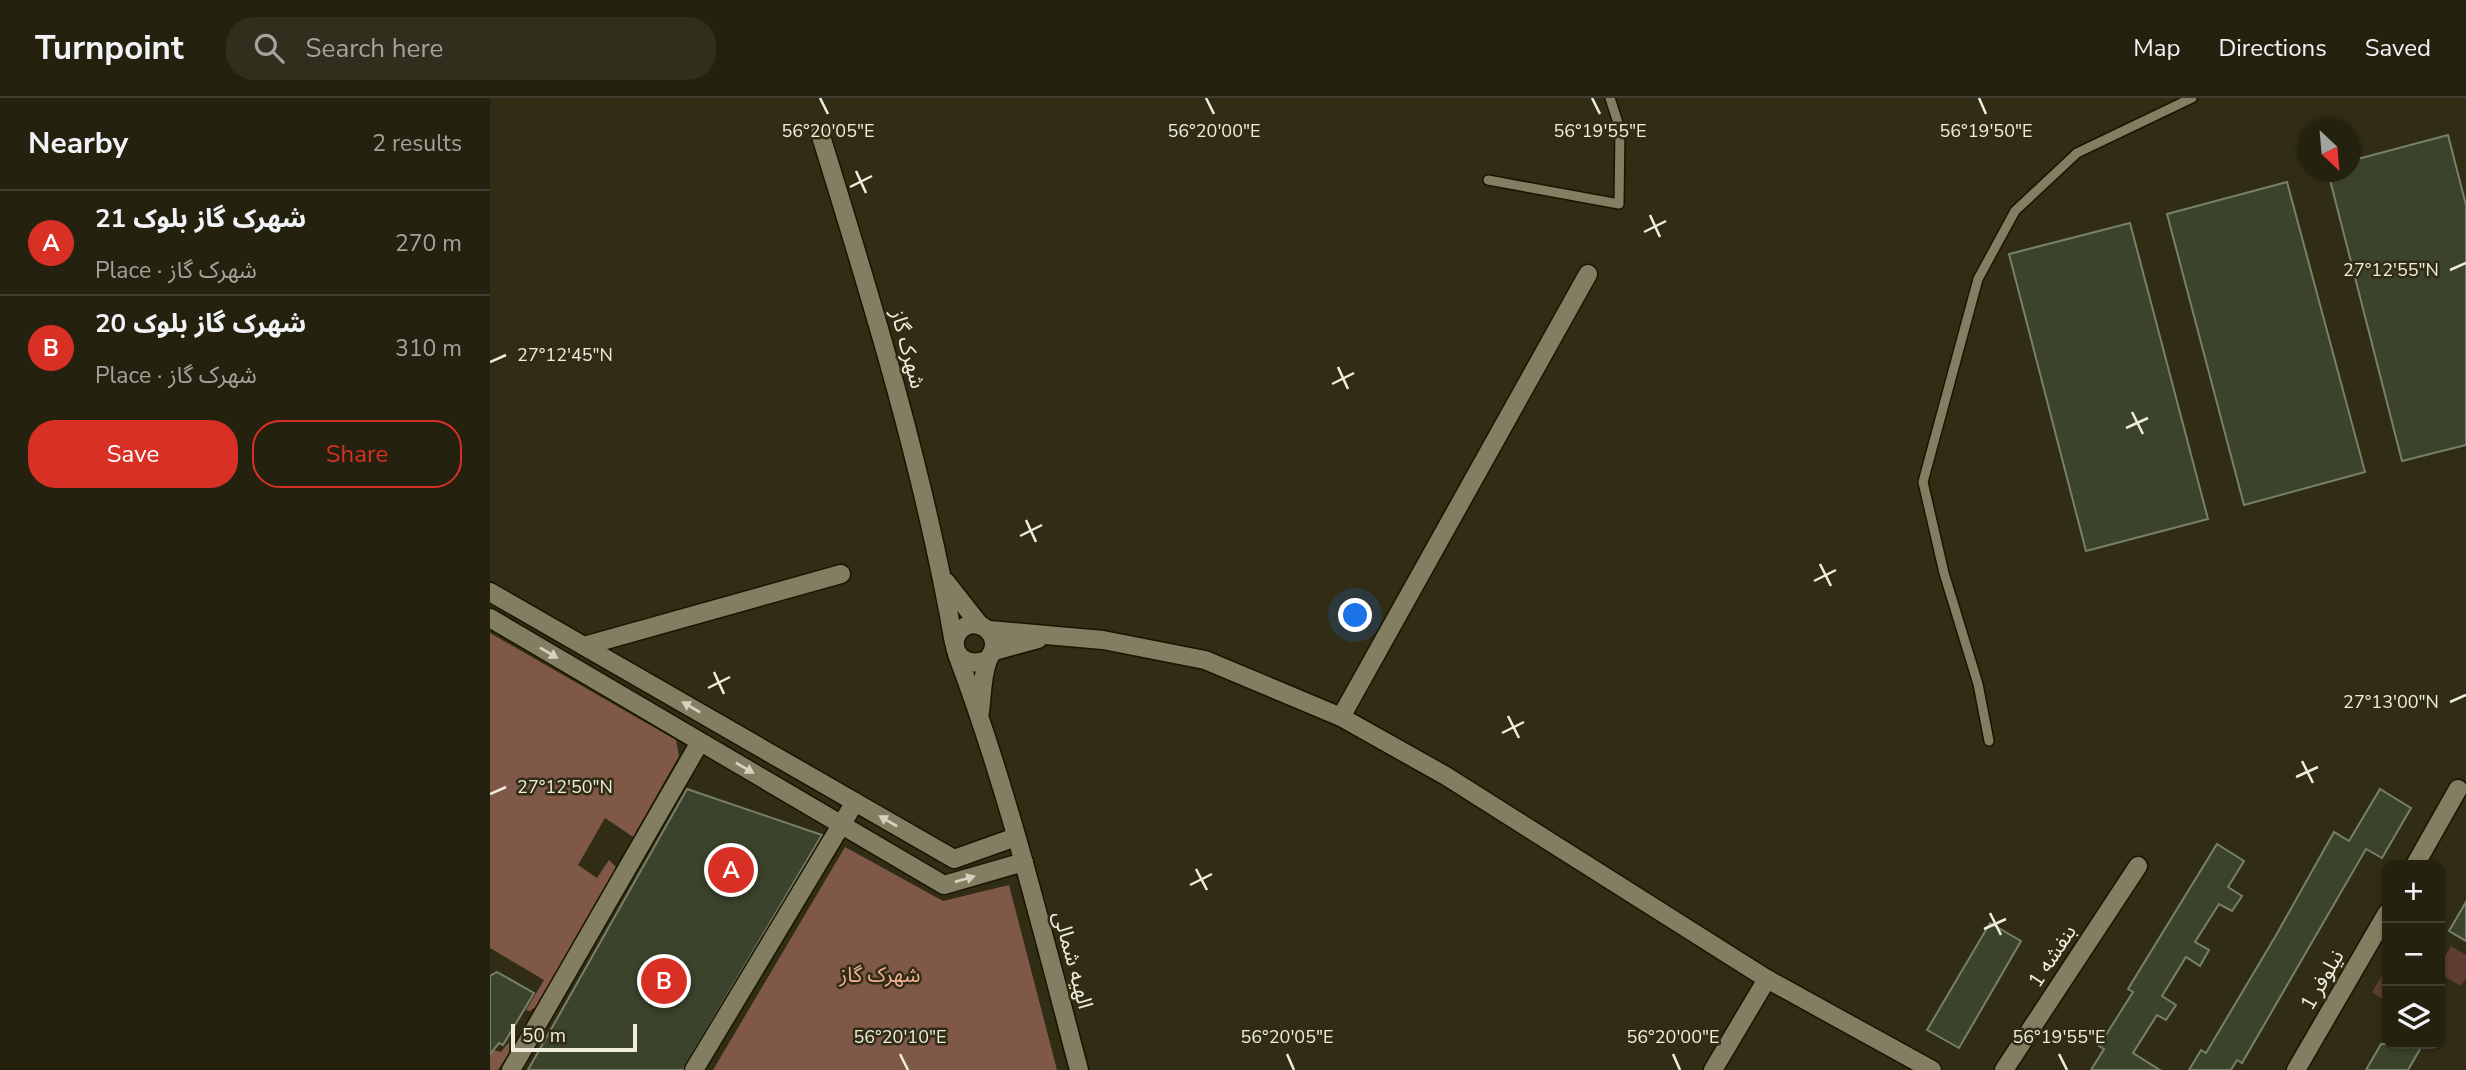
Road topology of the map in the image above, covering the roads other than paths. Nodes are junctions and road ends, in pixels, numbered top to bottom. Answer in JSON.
{"nodes":[{"id":1,"x":1610,"y":98,"type":"edge"},
{"id":2,"x":2192,"y":98,"type":"edge"},
{"id":3,"x":820,"y":133,"type":"dead end"},
{"id":4,"x":1488,"y":180,"type":"dead end"},
{"id":5,"x":1588,"y":274,"type":"dead end"},
{"id":6,"x":841,"y":574,"type":"dead end"},
{"id":7,"x":943,"y":579,"type":"junction"},
{"id":8,"x":490,"y":592,"type":"edge"},
{"id":9,"x":490,"y":618,"type":"edge"},
{"id":10,"x":984,"y":627,"type":"junction"},
{"id":11,"x":1048,"y":636,"type":"junction"},
{"id":12,"x":584,"y":646,"type":"junction"},
{"id":13,"x":956,"y":649,"type":"junction"},
{"id":14,"x":990,"y":656,"type":"junction"},
{"id":15,"x":980,"y":716,"type":"junction"},
{"id":16,"x":1340,"y":717,"type":"junction"},
{"id":17,"x":1989,"y":741,"type":"dead end"},
{"id":18,"x":700,"y":742,"type":"junction"},
{"id":19,"x":2458,"y":789,"type":"dead end"},
{"id":20,"x":855,"y":802,"type":"junction"},
{"id":21,"x":842,"y":825,"type":"junction"},
{"id":22,"x":1016,"y":837,"type":"junction"},
{"id":23,"x":2417,"y":860,"type":"edge"},
{"id":24,"x":1024,"y":862,"type":"junction"},
{"id":25,"x":2138,"y":866,"type":"dead end"},
{"id":26,"x":2382,"y":922,"type":"edge"},
{"id":27,"x":1767,"y":979,"type":"junction"},
{"id":28,"x":511,"y":1070,"type":"edge"},
{"id":29,"x":694,"y":1070,"type":"edge"},
{"id":30,"x":1079,"y":1070,"type":"edge"},
{"id":31,"x":1713,"y":1070,"type":"edge"},
{"id":32,"x":1932,"y":1070,"type":"edge"},
{"id":33,"x":2004,"y":1070,"type":"edge"},
{"id":34,"x":2297,"y":1070,"type":"edge"}],
"edges":[{"from":1,"to":4,"type":"lane"},
{"from":2,"to":17,"type":"lane"},
{"from":3,"to":7,"type":"street","name":"شهرک گاز"},
{"from":5,"to":16,"type":"street"},
{"from":6,"to":12,"type":"street"},
{"from":7,"to":10,"type":"street"},
{"from":7,"to":13,"type":"street","name":"شهرک گاز"},
{"from":8,"to":12,"type":"street"},
{"from":9,"to":18,"type":"street","one_way":true},
{"from":10,"to":11,"type":"street"},
{"from":10,"to":13,"type":"street"},
{"from":10,"to":14,"type":"street"},
{"from":11,"to":14,"type":"street"},
{"from":11,"to":16,"type":"street"},
{"from":20,"to":12,"type":"street","one_way":true},
{"from":13,"to":14,"type":"street"},
{"from":13,"to":15,"type":"street","name":"شهرک گاز"},
{"from":14,"to":15,"type":"street"},
{"from":15,"to":22,"type":"street","name":"الهیه شمالی"},
{"from":16,"to":27,"type":"street"},
{"from":18,"to":21,"type":"street","one_way":true},
{"from":18,"to":28,"type":"street"},
{"from":19,"to":23,"type":"street"},
{"from":20,"to":21,"type":"street"},
{"from":22,"to":20,"type":"street","one_way":true},
{"from":21,"to":24,"type":"street","one_way":true},
{"from":21,"to":29,"type":"street"},
{"from":22,"to":24,"type":"street","name":"الهیه شمالی"},
{"from":24,"to":30,"type":"street","name":"الهیه شمالی"},
{"from":25,"to":33,"type":"street","name":"بنفشه 1"},
{"from":26,"to":34,"type":"street","name":"نیلوفر 1"},
{"from":27,"to":31,"type":"street"},
{"from":27,"to":32,"type":"street"}]}
